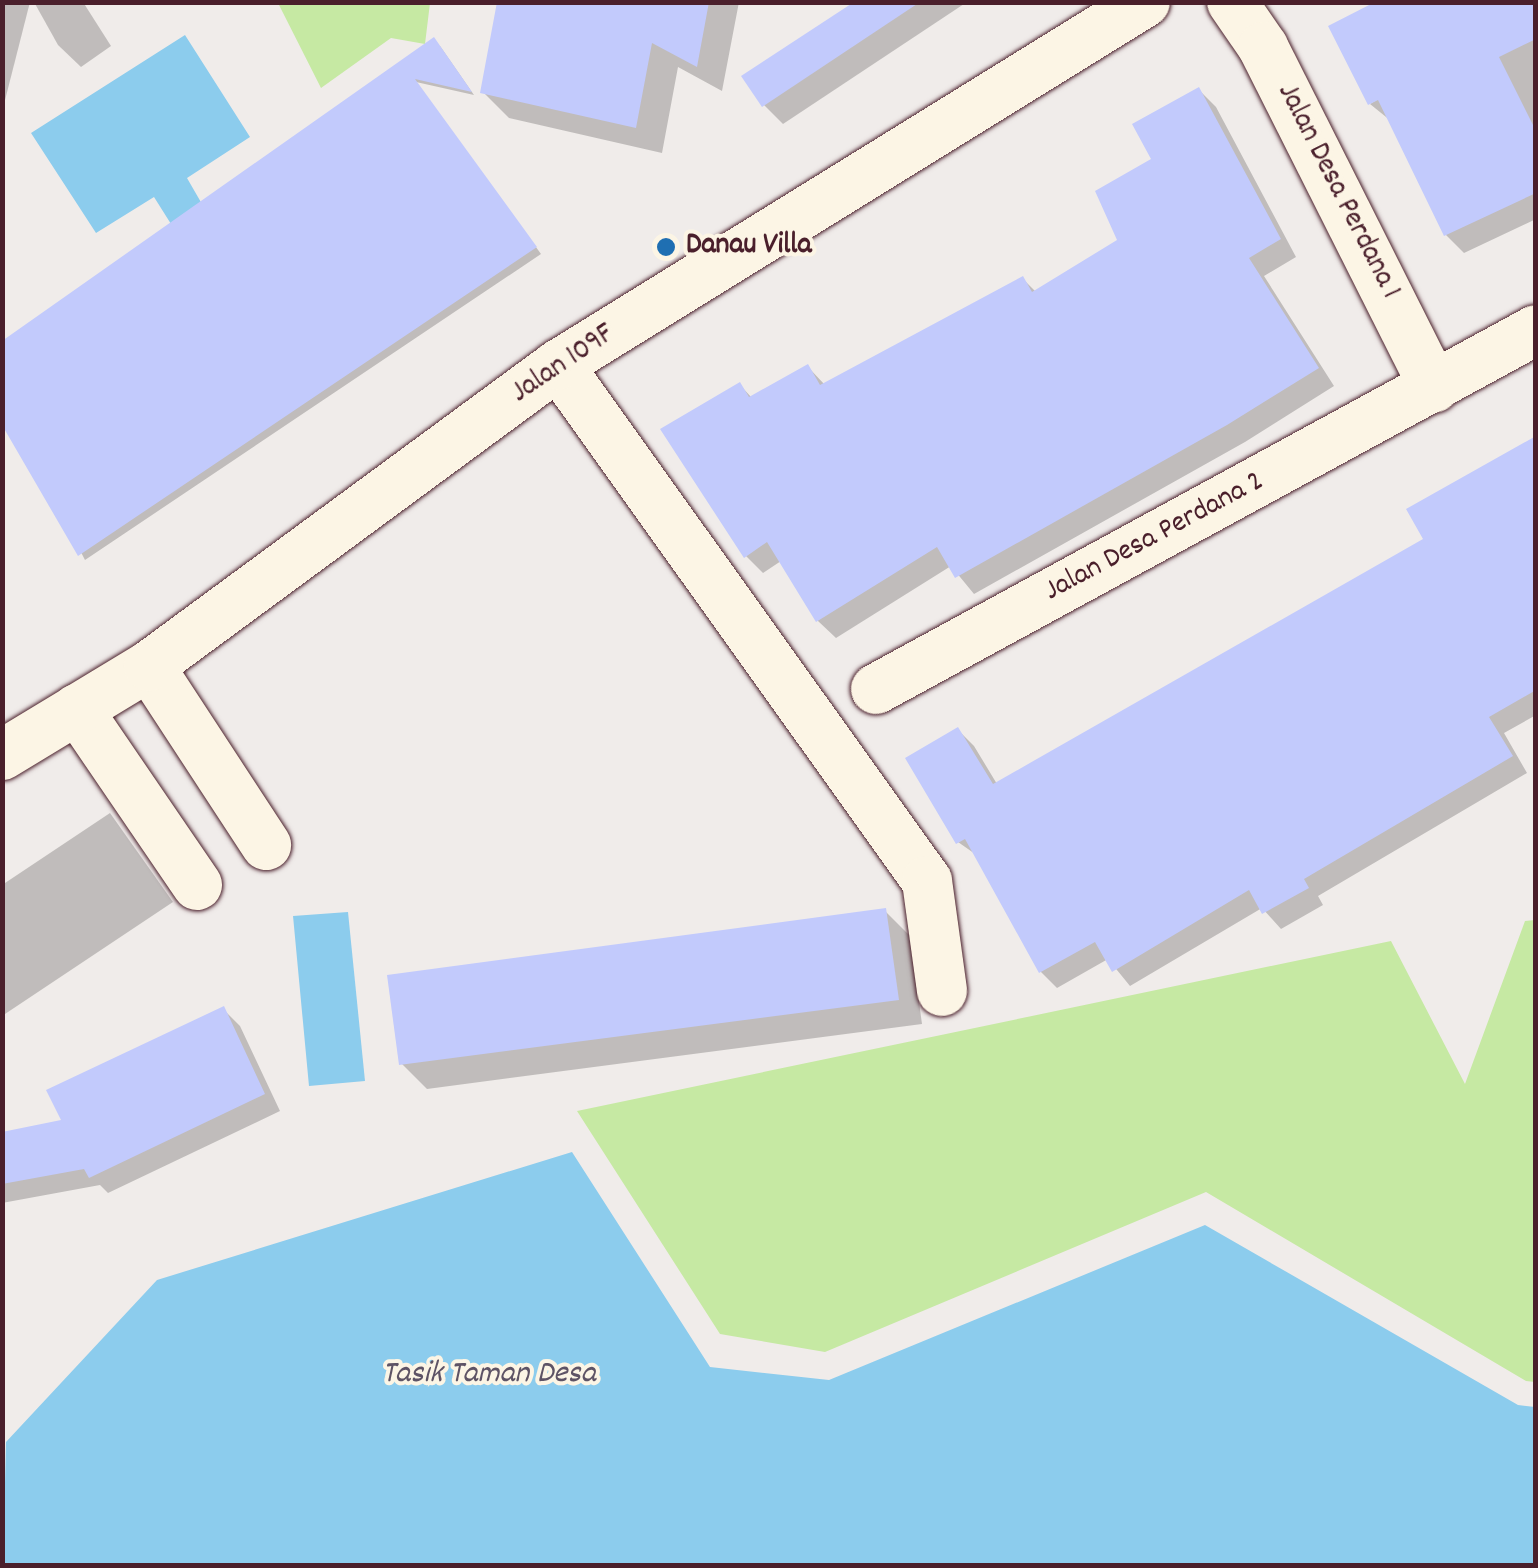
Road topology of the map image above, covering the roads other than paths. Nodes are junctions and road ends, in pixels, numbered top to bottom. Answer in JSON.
{"nodes":[{"id":1,"x":1145,"y":2,"type":"edge"},
{"id":2,"x":1232,"y":2,"type":"edge"},
{"id":3,"x":1536,"y":330,"type":"edge"},
{"id":4,"x":558,"y":366,"type":"junction"},
{"id":5,"x":1434,"y":387,"type":"junction"},
{"id":6,"x":149,"y":666,"type":"junction"},
{"id":7,"x":876,"y":689,"type":"dead end"},
{"id":8,"x":77,"y":710,"type":"junction"},
{"id":9,"x":2,"y":755,"type":"edge"},
{"id":10,"x":266,"y":845,"type":"dead end"},
{"id":11,"x":197,"y":885,"type":"dead end"},
{"id":12,"x":942,"y":991,"type":"dead end"}],
"edges":[{"from":1,"to":4,"type":"street","name":"Jalan 109F"},
{"from":2,"to":5,"type":"street","name":"Jalan Desa Perdana 1"},
{"from":3,"to":5,"type":"street","name":"Jalan Desa Perdana 2"},
{"from":4,"to":6,"type":"street","name":"Jalan 109F"},
{"from":4,"to":12,"type":"street"},
{"from":5,"to":7,"type":"street","name":"Jalan Desa Perdana 2"},
{"from":6,"to":8,"type":"street","name":"Jalan 109F"},
{"from":6,"to":10,"type":"street"},
{"from":8,"to":9,"type":"street","name":"Jalan 109F"},
{"from":8,"to":11,"type":"street"}]}
